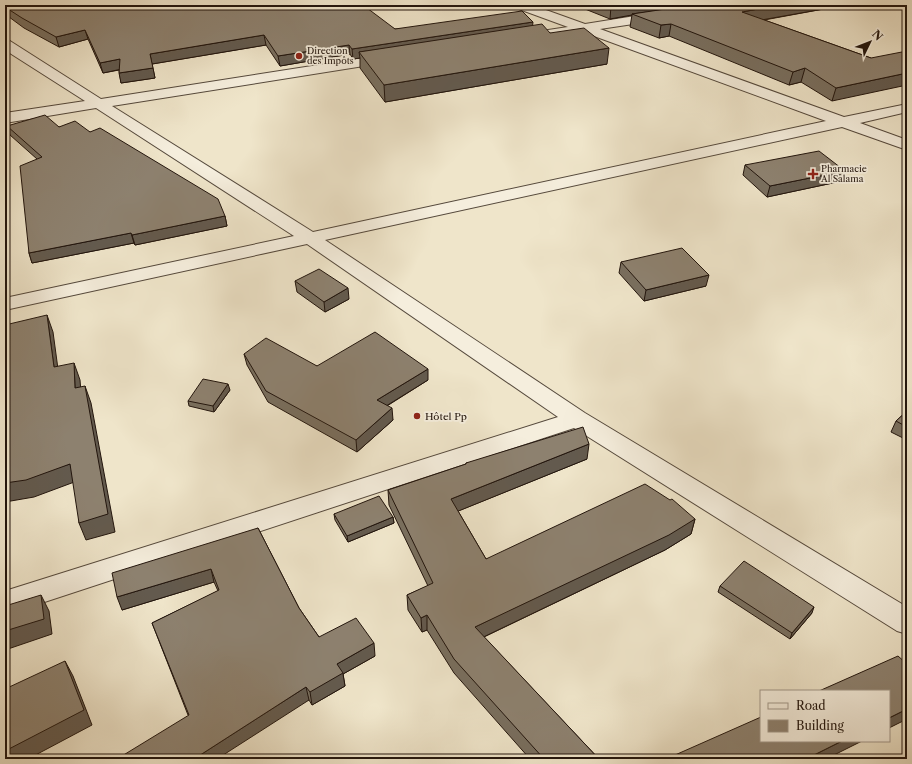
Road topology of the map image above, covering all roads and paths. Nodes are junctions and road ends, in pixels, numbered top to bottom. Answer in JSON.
{"nodes":[{"id":1,"x":520,"y":5,"type":"edge"},
{"id":2,"x":672,"y":14,"type":"edge"},
{"id":3,"x":581,"y":28,"type":"junction"},
{"id":4,"x":503,"y":40,"type":"edge"},
{"id":5,"x":5,"y":44,"type":"edge"},
{"id":6,"x":402,"y":56,"type":"edge"},
{"id":7,"x":99,"y":103,"type":"junction"},
{"id":8,"x":907,"y":108,"type":"edge"},
{"id":9,"x":5,"y":118,"type":"edge"},
{"id":10,"x":843,"y":122,"type":"junction"},
{"id":11,"x":907,"y":145,"type":"edge"},
{"id":12,"x":310,"y":238,"type":"junction"},
{"id":13,"x":5,"y":304,"type":"edge"},
{"id":14,"x":577,"y":419,"type":"junction"},
{"id":15,"x":5,"y":603,"type":"edge"},
{"id":16,"x":907,"y":622,"type":"edge"}],
"edges":[{"from":1,"to":3,"type":"street"},
{"from":2,"to":3,"type":"street"},
{"from":3,"to":4,"type":"street"},
{"from":3,"to":10,"type":"street"},
{"from":5,"to":7,"type":"street"},
{"from":6,"to":7,"type":"street"},
{"from":7,"to":9,"type":"street"},
{"from":7,"to":12,"type":"street"},
{"from":8,"to":10,"type":"street"},
{"from":10,"to":11,"type":"street"},
{"from":10,"to":12,"type":"street"},
{"from":12,"to":13,"type":"street"},
{"from":12,"to":14,"type":"street"},
{"from":14,"to":15,"type":"street"},
{"from":14,"to":16,"type":"street"}]}
